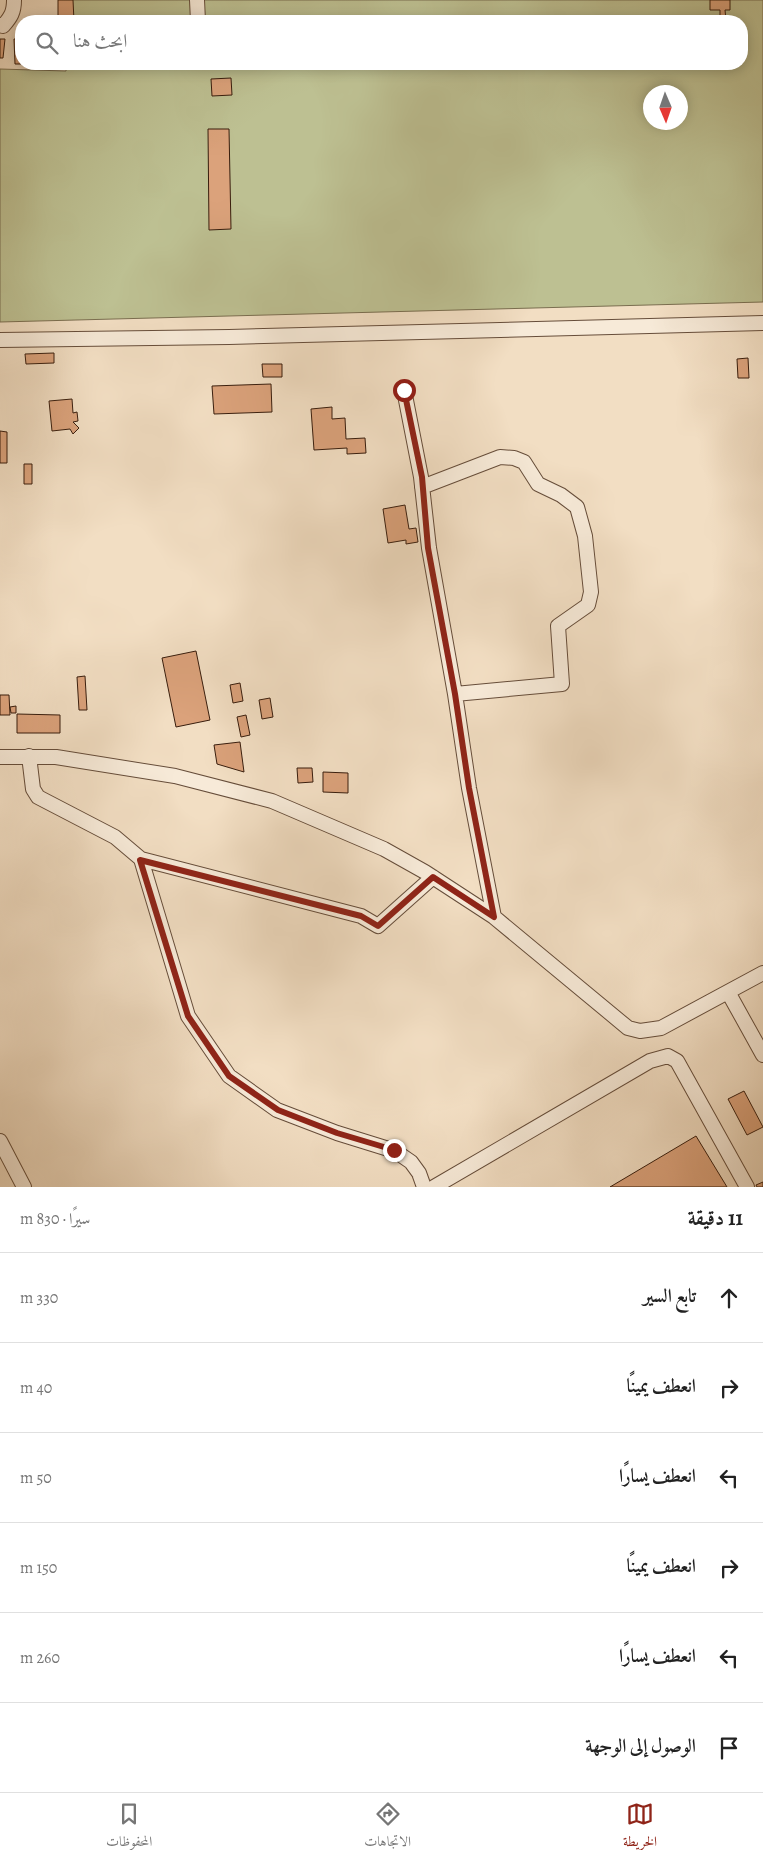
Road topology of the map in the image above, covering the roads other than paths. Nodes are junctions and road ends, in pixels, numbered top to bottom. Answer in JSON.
{"nodes":[{"id":1,"x":14,"y":0,"type":"edge"},
{"id":2,"x":197,"y":0,"type":"edge"},
{"id":3,"x":198,"y":15,"type":"edge"},
{"id":4,"x":0,"y":25,"type":"edge"},
{"id":5,"x":763,"y":323,"type":"edge"},
{"id":6,"x":0,"y":340,"type":"edge"},
{"id":7,"x":404,"y":390,"type":"dead end"},
{"id":8,"x":422,"y":488,"type":"junction"},
{"id":9,"x":455,"y":694,"type":"junction"},
{"id":10,"x":29,"y":756,"type":"junction"},
{"id":11,"x":0,"y":757,"type":"edge"},
{"id":12,"x":140,"y":860,"type":"junction"},
{"id":13,"x":433,"y":877,"type":"junction"},
{"id":14,"x":494,"y":917,"type":"junction"},
{"id":15,"x":763,"y":972,"type":"edge"},
{"id":16,"x":728,"y":992,"type":"junction"},
{"id":17,"x":763,"y":1055,"type":"edge"},
{"id":18,"x":0,"y":1141,"type":"edge"},
{"id":19,"x":23,"y":1186,"type":"edge"},
{"id":20,"x":424,"y":1187,"type":"edge"},
{"id":21,"x":434,"y":1187,"type":"edge"},
{"id":22,"x":747,"y":1187,"type":"edge"}],
"edges":[{"from":1,"to":4,"type":"street"},
{"from":2,"to":3,"type":"street"},
{"from":5,"to":6,"type":"street"},
{"from":7,"to":8,"type":"street"},
{"from":8,"to":9,"type":"street"},
{"from":8,"to":9,"type":"street"},
{"from":9,"to":14,"type":"street"},
{"from":10,"to":11,"type":"street"},
{"from":10,"to":12,"type":"street"},
{"from":10,"to":13,"type":"street"},
{"from":12,"to":13,"type":"street"},
{"from":12,"to":20,"type":"street"},
{"from":13,"to":14,"type":"street"},
{"from":14,"to":16,"type":"street"},
{"from":15,"to":16,"type":"street"},
{"from":16,"to":17,"type":"street"},
{"from":18,"to":19,"type":"street"},
{"from":21,"to":22,"type":"street"}]}
